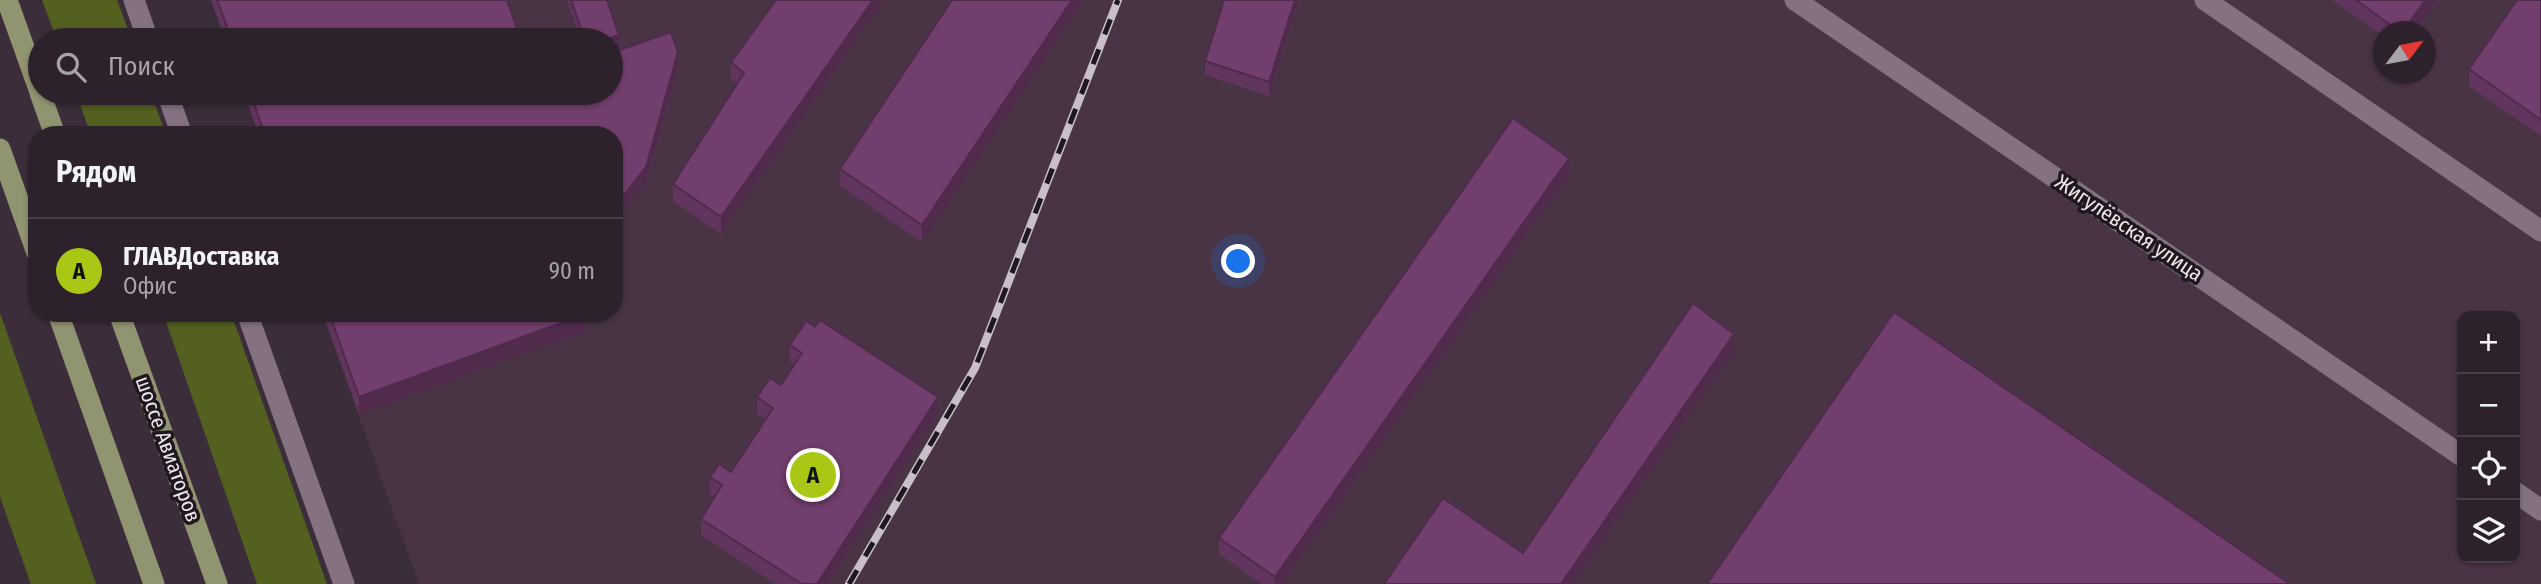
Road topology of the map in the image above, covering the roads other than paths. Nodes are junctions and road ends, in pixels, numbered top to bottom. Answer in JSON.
{"nodes":[{"id":1,"x":7,"y":0,"type":"edge"},
{"id":2,"x":134,"y":0,"type":"edge"},
{"id":3,"x":1795,"y":0,"type":"edge"},
{"id":4,"x":2205,"y":0,"type":"edge"},
{"id":5,"x":144,"y":28,"type":"edge"},
{"id":6,"x":28,"y":59,"type":"edge"},
{"id":7,"x":44,"y":105,"type":"edge"},
{"id":8,"x":172,"y":105,"type":"edge"},
{"id":9,"x":52,"y":126,"type":"edge"},
{"id":10,"x":180,"y":126,"type":"edge"},
{"id":11,"x":0,"y":149,"type":"edge"},
{"id":12,"x":28,"y":228,"type":"edge"},
{"id":13,"x":2541,"y":231,"type":"edge"},
{"id":14,"x":61,"y":322,"type":"edge"},
{"id":15,"x":122,"y":322,"type":"edge"},
{"id":16,"x":250,"y":322,"type":"edge"},
{"id":17,"x":2457,"y":453,"type":"edge"},
{"id":18,"x":2520,"y":495,"type":"edge"},
{"id":19,"x":2541,"y":510,"type":"edge"},
{"id":20,"x":154,"y":584,"type":"edge"},
{"id":21,"x":217,"y":584,"type":"edge"},
{"id":22,"x":344,"y":584,"type":"edge"}],
"edges":[{"from":1,"to":6,"type":"main road"},
{"from":2,"to":5,"type":"street"},
{"from":3,"to":17,"type":"street","name":"Жигулёвская улица"},
{"from":4,"to":13,"type":"street"},
{"from":7,"to":9,"type":"main road"},
{"from":8,"to":10,"type":"street"},
{"from":11,"to":12,"type":"main road"},
{"from":14,"to":20,"type":"main road"},
{"from":15,"to":21,"type":"main road","name":"шоссе Авиаторов"},
{"from":16,"to":22,"type":"street"},
{"from":18,"to":19,"type":"street"}]}
